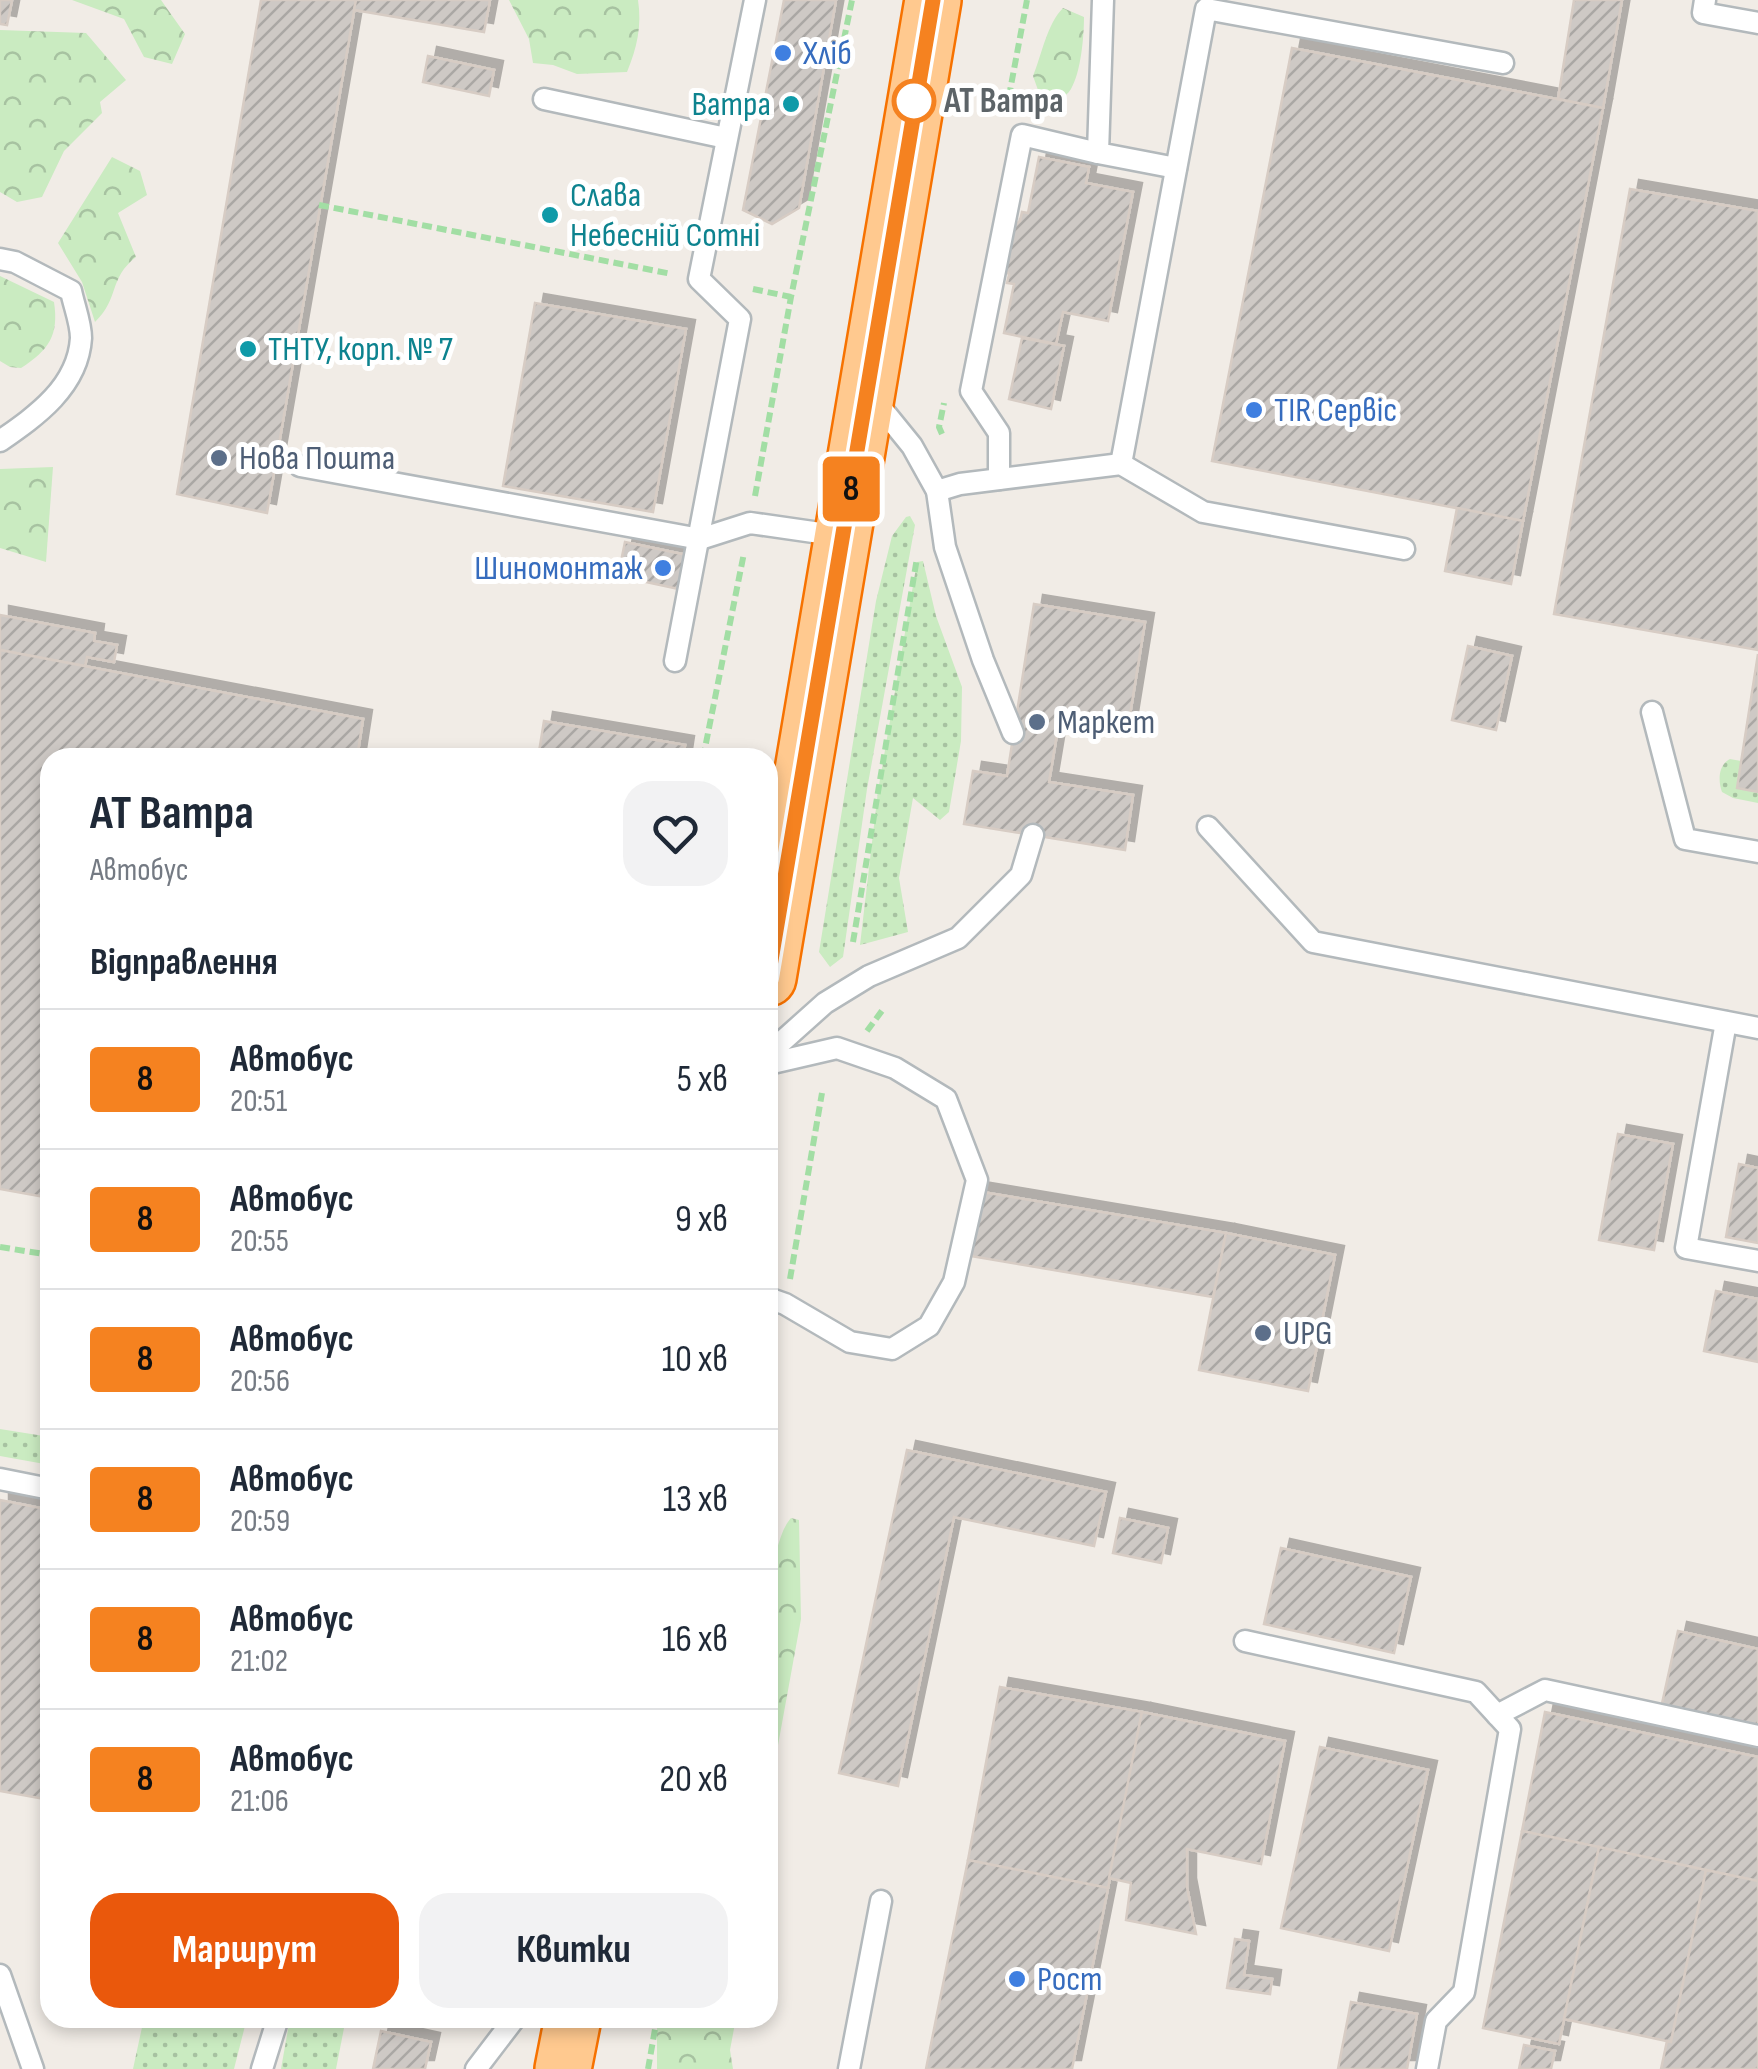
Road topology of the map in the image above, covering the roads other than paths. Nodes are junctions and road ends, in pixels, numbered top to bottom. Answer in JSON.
{"nodes":[{"id":1,"x":754,"y":0,"type":"edge"},
{"id":2,"x":933,"y":0,"type":"edge"},
{"id":3,"x":1103,"y":0,"type":"edge"},
{"id":4,"x":1705,"y":0,"type":"edge"},
{"id":5,"x":1758,"y":22,"type":"edge"},
{"id":6,"x":1504,"y":63,"type":"dead end"},
{"id":7,"x":544,"y":99,"type":"dead end"},
{"id":8,"x":726,"y":138,"type":"junction"},
{"id":9,"x":1098,"y":154,"type":"junction"},
{"id":10,"x":1176,"y":168,"type":"junction"},
{"id":11,"x":0,"y":258,"type":"edge"},
{"id":12,"x":868,"y":393,"type":"junction"},
{"id":13,"x":0,"y":440,"type":"edge"},
{"id":14,"x":1121,"y":464,"type":"junction"},
{"id":15,"x":300,"y":466,"type":"dead end"},
{"id":16,"x":999,"y":479,"type":"junction"},
{"id":17,"x":937,"y":491,"type":"junction"},
{"id":18,"x":843,"y":536,"type":"junction"},
{"id":19,"x":700,"y":539,"type":"junction"},
{"id":20,"x":1404,"y":550,"type":"dead end"},
{"id":21,"x":676,"y":661,"type":"dead end"},
{"id":22,"x":1652,"y":712,"type":"dead end"},
{"id":23,"x":1014,"y":733,"type":"dead end"},
{"id":24,"x":1208,"y":827,"type":"dead end"},
{"id":25,"x":1033,"y":835,"type":"dead end"},
{"id":26,"x":1758,"y":852,"type":"edge"},
{"id":27,"x":778,"y":859,"type":"edge"},
{"id":28,"x":1726,"y":1022,"type":"junction"},
{"id":29,"x":1758,"y":1028,"type":"edge"},
{"id":30,"x":778,"y":1045,"type":"edge"},
{"id":31,"x":778,"y":1062,"type":"edge"},
{"id":32,"x":1758,"y":1260,"type":"edge"},
{"id":33,"x":778,"y":1302,"type":"edge"},
{"id":34,"x":0,"y":1479,"type":"edge"},
{"id":35,"x":40,"y":1487,"type":"edge"},
{"id":36,"x":1246,"y":1641,"type":"dead end"},
{"id":37,"x":1497,"y":1715,"type":"junction"},
{"id":38,"x":1758,"y":1736,"type":"edge"},
{"id":39,"x":881,"y":1900,"type":"dead end"},
{"id":40,"x":0,"y":1975,"type":"edge"},
{"id":41,"x":275,"y":2028,"type":"edge"},
{"id":42,"x":507,"y":2028,"type":"edge"},
{"id":43,"x":572,"y":2028,"type":"edge"},
{"id":44,"x":33,"y":2069,"type":"edge"},
{"id":45,"x":262,"y":2069,"type":"edge"},
{"id":46,"x":476,"y":2069,"type":"edge"},
{"id":47,"x":563,"y":2069,"type":"edge"},
{"id":48,"x":849,"y":2069,"type":"edge"},
{"id":49,"x":1427,"y":2069,"type":"edge"}],
"edges":[{"from":1,"to":8,"type":"lane"},
{"from":2,"to":12,"type":"highway"},
{"from":3,"to":9,"type":"lane"},
{"from":4,"to":5,"type":"lane"},
{"from":6,"to":10,"type":"lane"},
{"from":7,"to":8,"type":"lane"},
{"from":8,"to":19,"type":"lane"},
{"from":9,"to":10,"type":"lane"},
{"from":9,"to":16,"type":"lane"},
{"from":10,"to":14,"type":"lane"},
{"from":11,"to":13,"type":"lane"},
{"from":12,"to":17,"type":"lane"},
{"from":12,"to":18,"type":"highway"},
{"from":14,"to":16,"type":"lane"},
{"from":14,"to":20,"type":"lane"},
{"from":15,"to":19,"type":"lane"},
{"from":16,"to":17,"type":"lane"},
{"from":17,"to":23,"type":"lane"},
{"from":18,"to":19,"type":"lane"},
{"from":18,"to":27,"type":"highway"},
{"from":19,"to":21,"type":"lane"},
{"from":22,"to":26,"type":"lane"},
{"from":24,"to":28,"type":"lane"},
{"from":25,"to":30,"type":"lane"},
{"from":28,"to":29,"type":"lane"},
{"from":28,"to":32,"type":"lane"},
{"from":31,"to":33,"type":"lane"},
{"from":34,"to":35,"type":"lane"},
{"from":36,"to":37,"type":"lane"},
{"from":37,"to":38,"type":"lane"},
{"from":37,"to":49,"type":"lane"},
{"from":39,"to":48,"type":"lane"},
{"from":40,"to":44,"type":"lane"},
{"from":41,"to":45,"type":"lane"},
{"from":42,"to":46,"type":"lane"},
{"from":43,"to":47,"type":"highway"}]}
